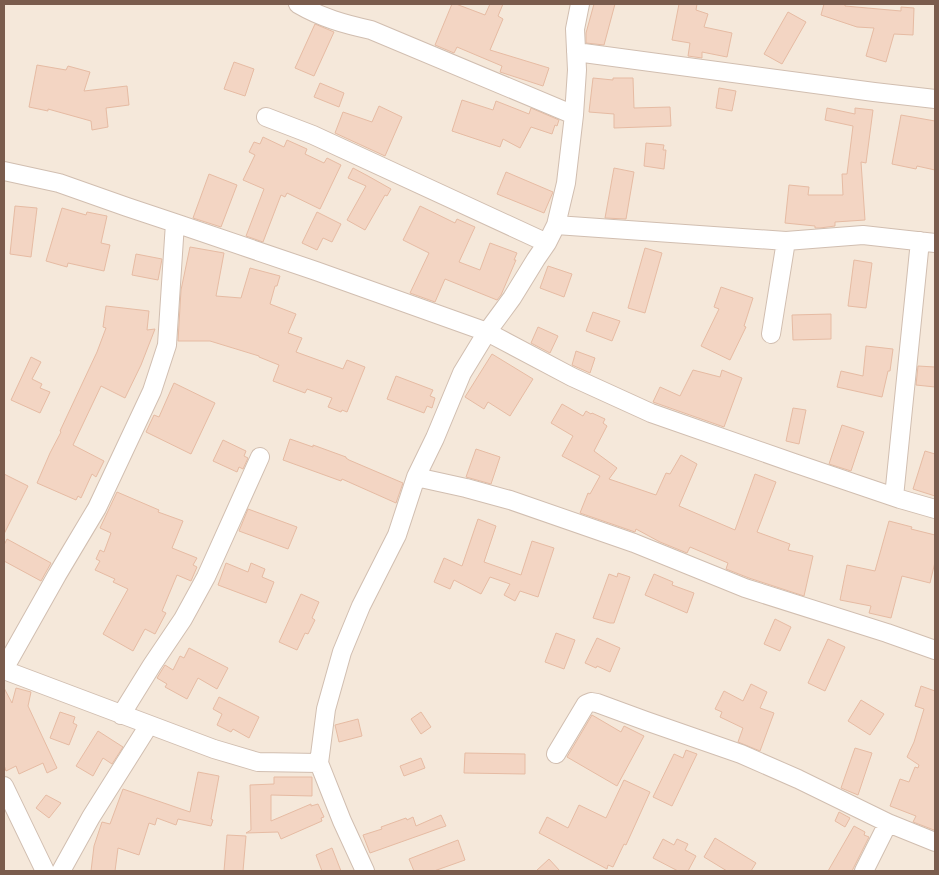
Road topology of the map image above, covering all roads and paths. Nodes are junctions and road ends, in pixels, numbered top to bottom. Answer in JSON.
{"nodes":[{"id":1,"x":298,"y":4,"type":"edge"},
{"id":2,"x":580,"y":4,"type":"edge"},
{"id":3,"x":576,"y":52,"type":"junction"},
{"id":4,"x":935,"y":99,"type":"edge"},
{"id":5,"x":574,"y":115,"type":"junction"},
{"id":6,"x":266,"y":117,"type":"dead end"},
{"id":7,"x":4,"y":171,"type":"edge"},
{"id":8,"x":175,"y":223,"type":"junction"},
{"id":9,"x":556,"y":225,"type":"junction"},
{"id":10,"x":786,"y":241,"type":"junction"},
{"id":11,"x":928,"y":242,"type":"edge"},
{"id":12,"x":547,"y":243,"type":"junction"},
{"id":13,"x":487,"y":332,"type":"junction"},
{"id":14,"x":770,"y":334,"type":"dead end"},
{"id":15,"x":260,"y":457,"type":"dead end"},
{"id":16,"x":416,"y":477,"type":"junction"},
{"id":17,"x":894,"y":496,"type":"junction"},
{"id":18,"x":935,"y":509,"type":"edge"},
{"id":19,"x":935,"y":650,"type":"edge"},
{"id":20,"x":4,"y":669,"type":"edge"},
{"id":21,"x":121,"y":715,"type":"junction"},
{"id":22,"x":149,"y":725,"type":"junction"},
{"id":23,"x":556,"y":754,"type":"dead end"},
{"id":24,"x":319,"y":763,"type":"junction"},
{"id":25,"x":4,"y":786,"type":"edge"},
{"id":26,"x":888,"y":823,"type":"junction"},
{"id":27,"x":935,"y":842,"type":"edge"},
{"id":28,"x":45,"y":871,"type":"edge"},
{"id":29,"x":61,"y":871,"type":"edge"},
{"id":30,"x":365,"y":871,"type":"edge"},
{"id":31,"x":864,"y":871,"type":"edge"}],
"edges":[{"from":1,"to":5,"type":"street"},
{"from":2,"to":3,"type":"street"},
{"from":3,"to":4,"type":"street"},
{"from":3,"to":5,"type":"street"},
{"from":5,"to":9,"type":"street"},
{"from":6,"to":12,"type":"street"},
{"from":7,"to":8,"type":"street"},
{"from":8,"to":13,"type":"street"},
{"from":8,"to":20,"type":"street"},
{"from":9,"to":10,"type":"street"},
{"from":9,"to":12,"type":"street"},
{"from":10,"to":11,"type":"street"},
{"from":10,"to":14,"type":"street"},
{"from":11,"to":17,"type":"street"},
{"from":12,"to":13,"type":"street"},
{"from":13,"to":16,"type":"street"},
{"from":13,"to":17,"type":"street"},
{"from":15,"to":21,"type":"street"},
{"from":16,"to":19,"type":"street"},
{"from":16,"to":24,"type":"street"},
{"from":17,"to":18,"type":"street"},
{"from":20,"to":21,"type":"street"},
{"from":21,"to":22,"type":"street"},
{"from":22,"to":24,"type":"street"},
{"from":22,"to":29,"type":"street"},
{"from":23,"to":26,"type":"street"},
{"from":24,"to":30,"type":"street"},
{"from":25,"to":28,"type":"street"},
{"from":26,"to":27,"type":"street"},
{"from":26,"to":31,"type":"street"}]}
